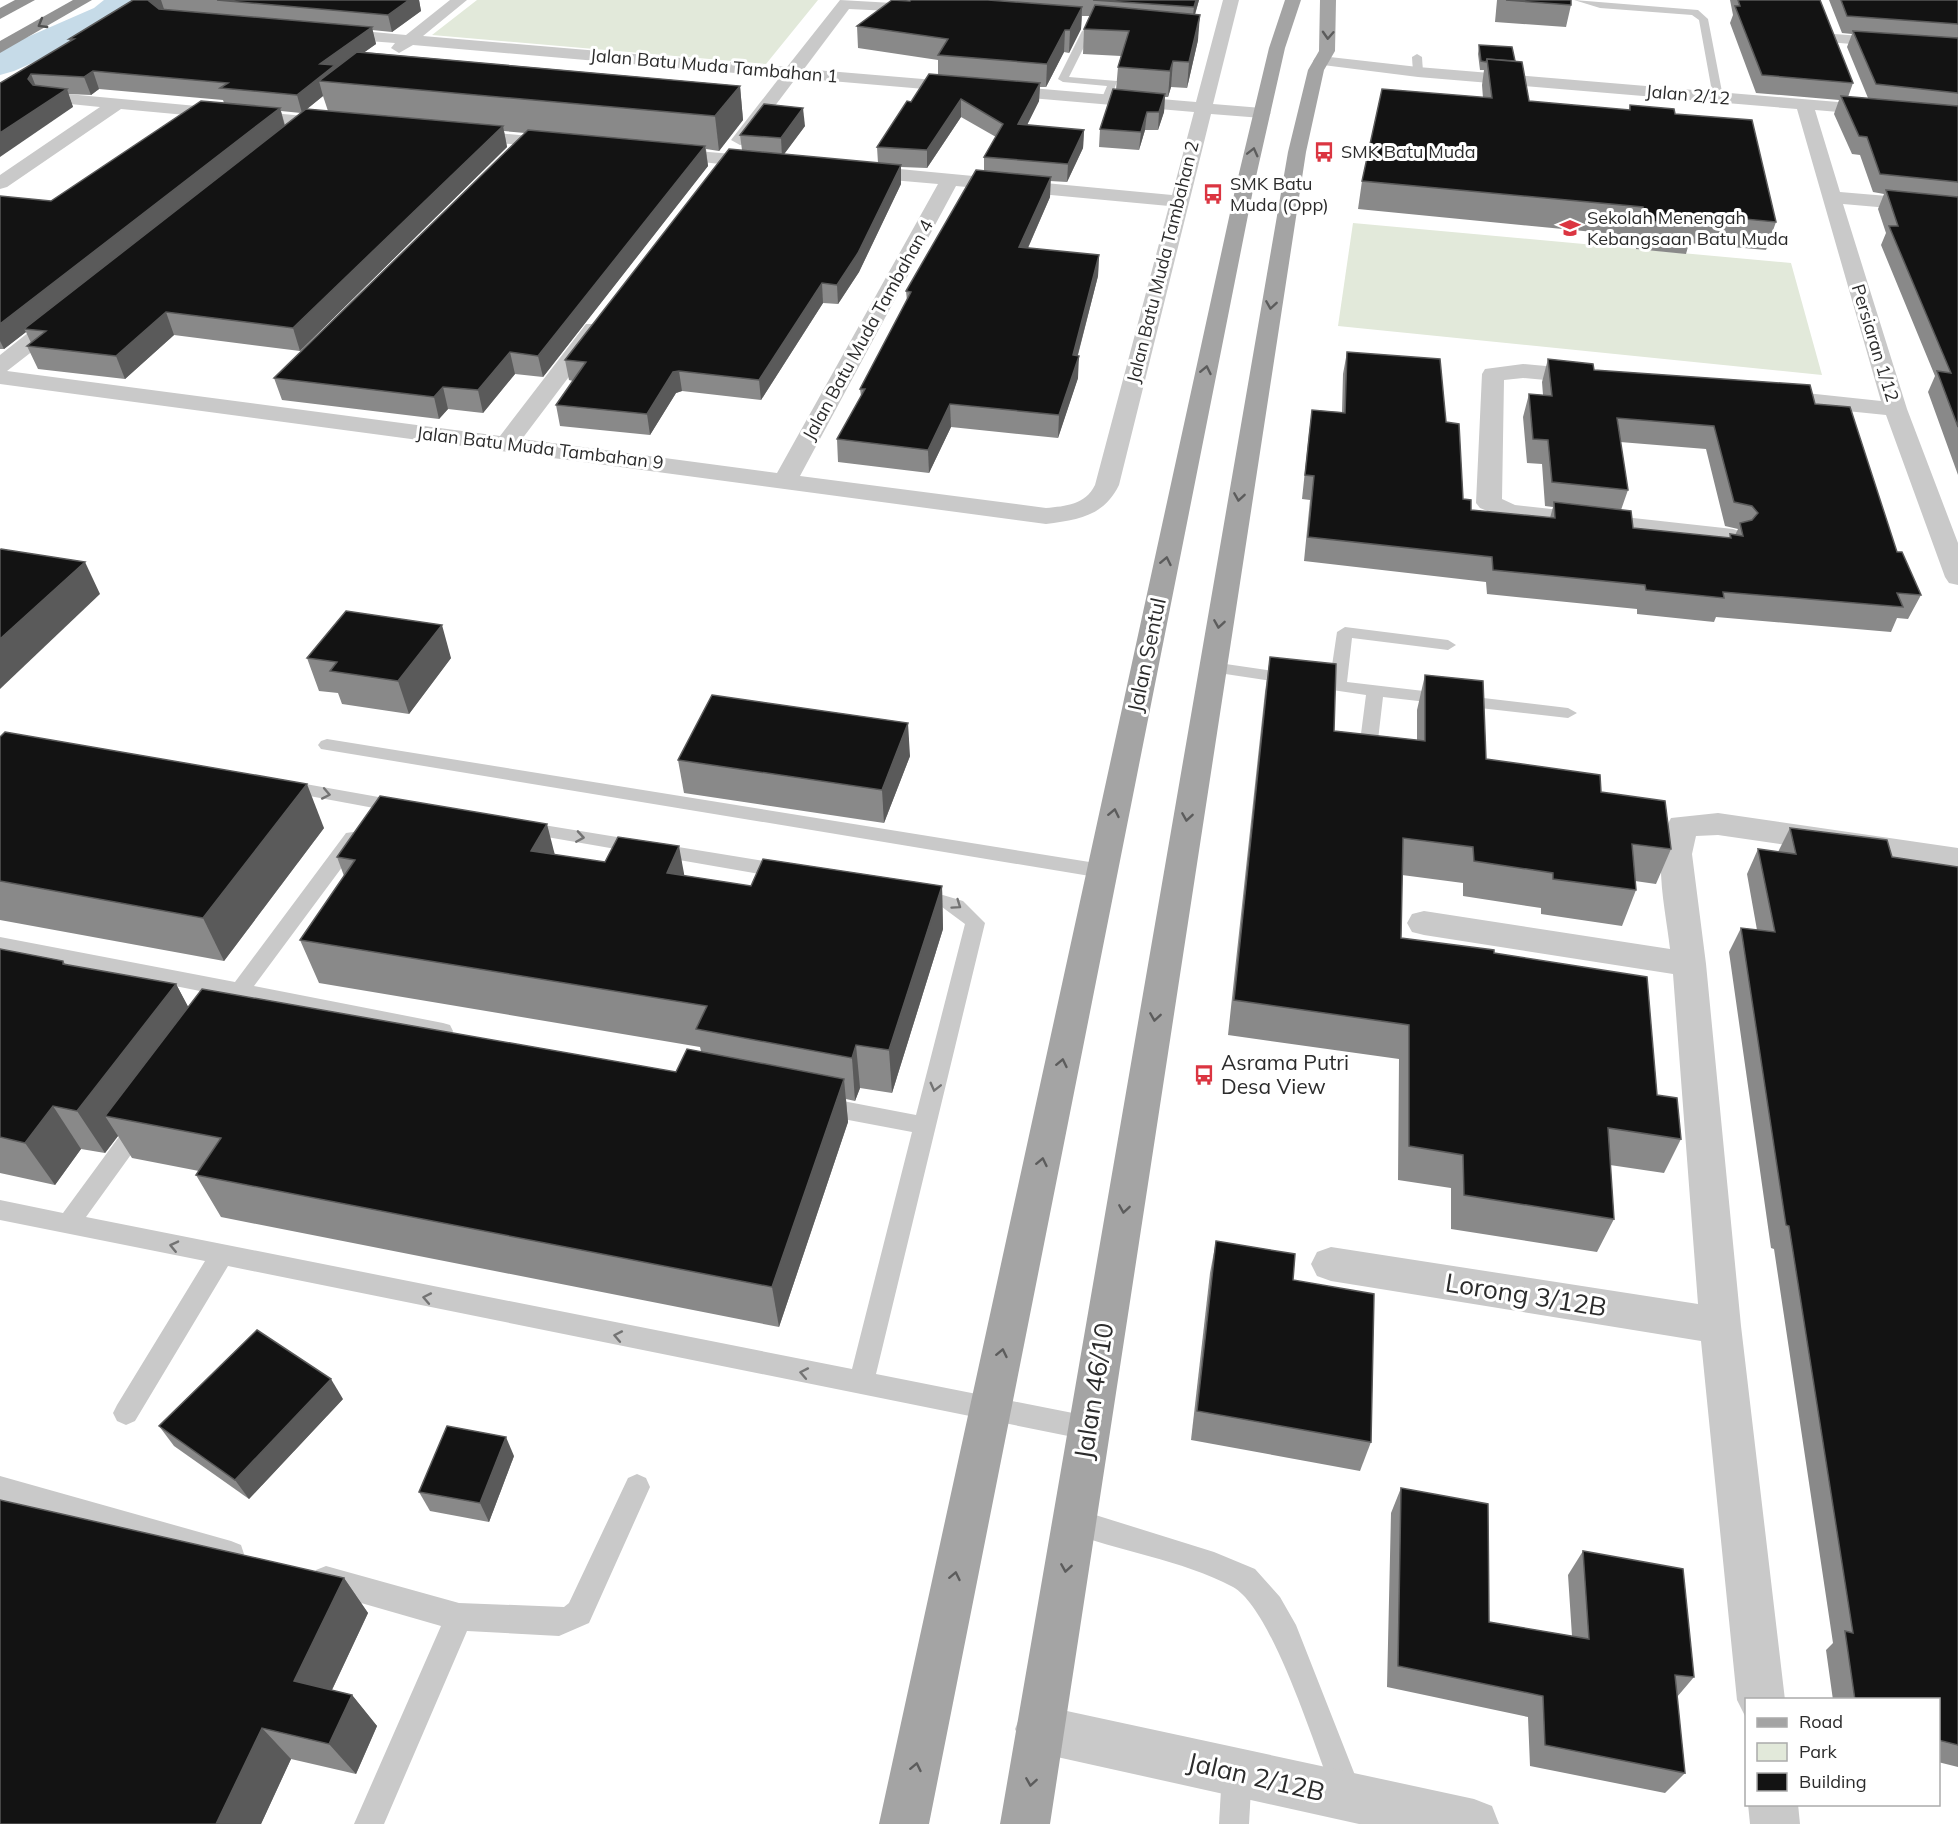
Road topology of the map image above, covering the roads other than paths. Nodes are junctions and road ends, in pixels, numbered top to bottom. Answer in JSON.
{"nodes":[{"id":1,"x":27,"y":0,"type":"edge"},
{"id":2,"x":84,"y":0,"type":"edge"},
{"id":3,"x":459,"y":0,"type":"edge"},
{"id":4,"x":1231,"y":0,"type":"edge"},
{"id":5,"x":1293,"y":0,"type":"edge"},
{"id":6,"x":1329,"y":0,"type":"edge"},
{"id":7,"x":1579,"y":0,"type":"edge"},
{"id":8,"x":846,"y":2,"type":"edge"},
{"id":9,"x":939,"y":11,"type":"edge"},
{"id":10,"x":0,"y":14,"type":"edge"},
{"id":11,"x":1827,"y":19,"type":"edge"},
{"id":12,"x":1069,"y":21,"type":"edge"},
{"id":13,"x":1105,"y":24,"type":"edge"},
{"id":14,"x":1087,"y":31,"type":"edge"},
{"id":15,"x":316,"y":32,"type":"edge"},
{"id":16,"x":1834,"y":39,"type":"junction"},
{"id":17,"x":409,"y":40,"type":"junction"},
{"id":18,"x":0,"y":48,"type":"edge"},
{"id":19,"x":1277,"y":48,"type":"junction"},
{"id":20,"x":1958,"y":48,"type":"edge"},
{"id":21,"x":385,"y":59,"type":"edge"},
{"id":22,"x":1842,"y":59,"type":"edge"},
{"id":23,"x":1319,"y":65,"type":"junction"},
{"id":24,"x":792,"y":73,"type":"junction"},
{"id":25,"x":1271,"y":74,"type":"junction"},
{"id":26,"x":1853,"y":89,"type":"edge"},
{"id":27,"x":1310,"y":96,"type":"junction"},
{"id":28,"x":46,"y":97,"type":"edge"},
{"id":29,"x":1718,"y":97,"type":"junction"},
{"id":30,"x":1106,"y":100,"type":"junction"},
{"id":31,"x":118,"y":104,"type":"junction"},
{"id":32,"x":743,"y":104,"type":"dead end"},
{"id":33,"x":1804,"y":104,"type":"junction"},
{"id":34,"x":326,"y":106,"type":"dead end"},
{"id":35,"x":766,"y":106,"type":"junction"},
{"id":36,"x":1202,"y":108,"type":"junction"},
{"id":37,"x":1861,"y":109,"type":"junction"},
{"id":38,"x":1958,"y":117,"type":"edge"},
{"id":39,"x":1283,"y":120,"type":"junction"},
{"id":40,"x":307,"y":121,"type":"junction"},
{"id":41,"x":354,"y":125,"type":"edge"},
{"id":42,"x":446,"y":134,"type":"edge"},
{"id":43,"x":289,"y":136,"type":"edge"},
{"id":44,"x":527,"y":141,"type":"junction"},
{"id":45,"x":585,"y":146,"type":"edge"},
{"id":46,"x":644,"y":152,"type":"edge"},
{"id":47,"x":510,"y":158,"type":"edge"},
{"id":48,"x":725,"y":159,"type":"junction"},
{"id":49,"x":784,"y":165,"type":"edge"},
{"id":50,"x":844,"y":170,"type":"edge"},
{"id":51,"x":711,"y":178,"type":"edge"},
{"id":52,"x":951,"y":180,"type":"junction"},
{"id":53,"x":0,"y":183,"type":"edge"},
{"id":54,"x":1830,"y":197,"type":"junction"},
{"id":55,"x":1178,"y":201,"type":"junction"},
{"id":56,"x":1958,"y":208,"type":"edge"},
{"id":57,"x":84,"y":299,"type":"edge"},
{"id":58,"x":608,"y":311,"type":"edge"},
{"id":59,"x":0,"y":366,"type":"edge"},
{"id":60,"x":0,"y":377,"type":"edge"},
{"id":61,"x":1616,"y":380,"type":"edge"},
{"id":62,"x":1744,"y":393,"type":"edge"},
{"id":63,"x":272,"y":394,"type":"dead end"},
{"id":64,"x":1895,"y":409,"type":"junction"},
{"id":65,"x":255,"y":411,"type":"junction"},
{"id":66,"x":506,"y":444,"type":"junction"},
{"id":67,"x":785,"y":480,"type":"junction"},
{"id":68,"x":1080,"y":512,"type":"joint"},
{"id":69,"x":1733,"y":537,"type":"edge"},
{"id":70,"x":1956,"y":570,"type":"edge"},
{"id":71,"x":1448,"y":645,"type":"dead end"},
{"id":72,"x":1212,"y":667,"type":"junction"},
{"id":73,"x":1338,"y":686,"type":"junction"},
{"id":74,"x":1375,"y":691,"type":"junction"},
{"id":75,"x":1569,"y":713,"type":"dead end"},
{"id":76,"x":327,"y":745,"type":"dead end"},
{"id":77,"x":1366,"y":757,"type":"edge"},
{"id":78,"x":263,"y":782,"type":"edge"},
{"id":79,"x":378,"y":804,"type":"junction"},
{"id":80,"x":425,"y":811,"type":"edge"},
{"id":81,"x":506,"y":825,"type":"edge"},
{"id":82,"x":1958,"y":859,"type":"edge"},
{"id":83,"x":1102,"y":871,"type":"junction"},
{"id":84,"x":796,"y":874,"type":"edge"},
{"id":85,"x":901,"y":891,"type":"edge"},
{"id":86,"x":1424,"y":923,"type":"dead end"},
{"id":87,"x":0,"y":944,"type":"edge"},
{"id":88,"x":1689,"y":964,"type":"junction"},
{"id":89,"x":239,"y":992,"type":"junction"},
{"id":90,"x":218,"y":1020,"type":"edge"},
{"id":91,"x":460,"y":1035,"type":"edge"},
{"id":92,"x":797,"y":1101,"type":"edge"},
{"id":93,"x":154,"y":1107,"type":"edge"},
{"id":94,"x":925,"y":1126,"type":"junction"},
{"id":95,"x":0,"y":1210,"type":"edge"},
{"id":96,"x":69,"y":1222,"type":"junction"},
{"id":97,"x":221,"y":1256,"type":"junction"},
{"id":98,"x":1331,"y":1264,"type":"dead end"},
{"id":99,"x":1720,"y":1326,"type":"junction"},
{"id":100,"x":861,"y":1384,"type":"junction"},
{"id":101,"x":990,"y":1410,"type":"junction"},
{"id":102,"x":126,"y":1413,"type":"dead end"},
{"id":103,"x":1088,"y":1428,"type":"junction"},
{"id":104,"x":637,"y":1487,"type":"dead end"},
{"id":105,"x":0,"y":1489,"type":"edge"},
{"id":106,"x":1073,"y":1521,"type":"junction"},
{"id":107,"x":253,"y":1560,"type":"edge"},
{"id":108,"x":298,"y":1572,"type":"edge"},
{"id":109,"x":459,"y":1617,"type":"junction"},
{"id":110,"x":1761,"y":1698,"type":"edge"},
{"id":111,"x":1039,"y":1729,"type":"junction"},
{"id":112,"x":1237,"y":1772,"type":"junction"},
{"id":113,"x":1349,"y":1798,"type":"junction"},
{"id":114,"x":1773,"y":1806,"type":"edge"},
{"id":115,"x":369,"y":1824,"type":"edge"},
{"id":116,"x":904,"y":1824,"type":"edge"},
{"id":117,"x":1025,"y":1824,"type":"edge"},
{"id":118,"x":1234,"y":1824,"type":"edge"},
{"id":119,"x":1474,"y":1824,"type":"edge"},
{"id":120,"x":1775,"y":1824,"type":"edge"}],
"edges":[{"from":1,"to":10,"type":"highway"},
{"from":2,"to":18,"type":"highway","one_way":true},
{"from":3,"to":17,"type":"street"},
{"from":4,"to":36,"type":"street","name":"Jalan Batu Muda Tambahan 2"},
{"from":5,"to":19,"type":"main road"},
{"from":6,"to":23,"type":"main road","one_way":true},
{"from":7,"to":29,"type":"lane"},
{"from":8,"to":9,"type":"street"},
{"from":8,"to":24,"type":"street"},
{"from":11,"to":16,"type":"street"},
{"from":12,"to":13,"type":"street"},
{"from":14,"to":30,"type":"lane"},
{"from":15,"to":17,"type":"street","name":"Jalan Batu Muda Tambahan 1"},
{"from":16,"to":20,"type":"street"},
{"from":16,"to":22,"type":"street"},
{"from":17,"to":21,"type":"street"},
{"from":17,"to":24,"type":"street","name":"Jalan Batu Muda Tambahan 1"},
{"from":19,"to":25,"type":"main road"},
{"from":19,"to":25,"type":"main road"},
{"from":23,"to":27,"type":"main road"},
{"from":23,"to":29,"type":"street","name":"Jalan 2/12"},
{"from":24,"to":30,"type":"street","name":"Jalan Batu Muda Tambahan 1"},
{"from":24,"to":35,"type":"street"},
{"from":25,"to":39,"type":"main road"},
{"from":26,"to":37,"type":"street"},
{"from":27,"to":39,"type":"main road"},
{"from":27,"to":39,"type":"main road"},
{"from":28,"to":31,"type":"street"},
{"from":29,"to":33,"type":"street","name":"Jalan 2/12"},
{"from":30,"to":36,"type":"street","name":"Jalan Batu Muda Tambahan 1"},
{"from":31,"to":40,"type":"street"},
{"from":31,"to":53,"type":"street"},
{"from":32,"to":35,"type":"street"},
{"from":33,"to":37,"type":"street","name":"Jalan 2/12"},
{"from":33,"to":54,"type":"street","name":"Persiaran 1/12"},
{"from":34,"to":40,"type":"street"},
{"from":35,"to":48,"type":"street"},
{"from":36,"to":39,"type":"street","name":"Jalan Batu Muda Tambahan 1"},
{"from":36,"to":55,"type":"street","name":"Jalan Batu Muda Tambahan 2"},
{"from":37,"to":38,"type":"street","name":"Jalan 2/12"},
{"from":39,"to":72,"type":"main road","one_way":true},
{"from":83,"to":39,"type":"main road","name":"Jalan Sentul","one_way":true},
{"from":40,"to":41,"type":"street"},
{"from":40,"to":43,"type":"street"},
{"from":42,"to":44,"type":"street"},
{"from":44,"to":45,"type":"street"},
{"from":44,"to":47,"type":"street"},
{"from":46,"to":48,"type":"street"},
{"from":48,"to":49,"type":"street"},
{"from":48,"to":51,"type":"street"},
{"from":50,"to":52,"type":"street"},
{"from":52,"to":55,"type":"street"},
{"from":52,"to":67,"type":"street","name":"Jalan Batu Muda Tambahan 4"},
{"from":54,"to":56,"type":"street"},
{"from":54,"to":64,"type":"street","name":"Persiaran 1/12"},
{"from":55,"to":68,"type":"street","name":"Jalan Batu Muda Tambahan 2"},
{"from":57,"to":59,"type":"street"},
{"from":58,"to":66,"type":"street"},
{"from":60,"to":65,"type":"street","name":"Jalan Batu Muda Tambahan 9"},
{"from":61,"to":69,"type":"street"},
{"from":62,"to":64,"type":"street"},
{"from":63,"to":65,"type":"street"},
{"from":64,"to":70,"type":"street","name":"Persiaran 1/12"},
{"from":65,"to":66,"type":"street","name":"Jalan Batu Muda Tambahan 9"},
{"from":66,"to":67,"type":"street","name":"Jalan Batu Muda Tambahan 9"},
{"from":67,"to":68,"type":"street","name":"Jalan Batu Muda Tambahan 9"},
{"from":71,"to":73,"type":"lane"},
{"from":72,"to":73,"type":"lane"},
{"from":72,"to":103,"type":"main road","name":"Jalan 46/10","one_way":true},
{"from":73,"to":74,"type":"lane"},
{"from":74,"to":75,"type":"lane"},
{"from":74,"to":77,"type":"lane"},
{"from":76,"to":83,"type":"lane"},
{"from":78,"to":79,"type":"lane","one_way":true},
{"from":79,"to":80,"type":"lane"},
{"from":79,"to":89,"type":"lane"},
{"from":81,"to":84,"type":"lane","one_way":true},
{"from":82,"to":88,"type":"street"},
{"from":101,"to":83,"type":"main road","name":"Jalan Sentul","one_way":true},
{"from":85,"to":94,"type":"lane","one_way":true},
{"from":86,"to":88,"type":"street"},
{"from":87,"to":89,"type":"lane"},
{"from":88,"to":99,"type":"street"},
{"from":89,"to":90,"type":"lane"},
{"from":89,"to":91,"type":"lane"},
{"from":92,"to":94,"type":"lane"},
{"from":93,"to":96,"type":"lane"},
{"from":94,"to":100,"type":"lane"},
{"from":95,"to":96,"type":"lane"},
{"from":97,"to":96,"type":"lane","one_way":true},
{"from":100,"to":97,"type":"lane","one_way":true},
{"from":97,"to":102,"type":"lane"},
{"from":98,"to":99,"type":"street","name":"Lorong 3/12B"},
{"from":99,"to":110,"type":"street"},
{"from":100,"to":101,"type":"lane"},
{"from":101,"to":103,"type":"lane"},
{"from":116,"to":101,"type":"main road","one_way":true},
{"from":103,"to":106,"type":"main road","name":"Jalan 46/10"},
{"from":104,"to":109,"type":"lane"},
{"from":105,"to":107,"type":"lane"},
{"from":106,"to":111,"type":"main road","name":"Jalan 46/10","one_way":true},
{"from":106,"to":113,"type":"lane"},
{"from":108,"to":109,"type":"lane"},
{"from":109,"to":115,"type":"lane"},
{"from":111,"to":112,"type":"street","name":"Jalan 2/12B"},
{"from":111,"to":117,"type":"main road","name":"Jalan 46/10","one_way":true},
{"from":112,"to":113,"type":"street","name":"Jalan 2/12B"},
{"from":112,"to":118,"type":"lane"},
{"from":113,"to":119,"type":"street","name":"Jalan 2/12B"},
{"from":114,"to":120,"type":"street"}]}
